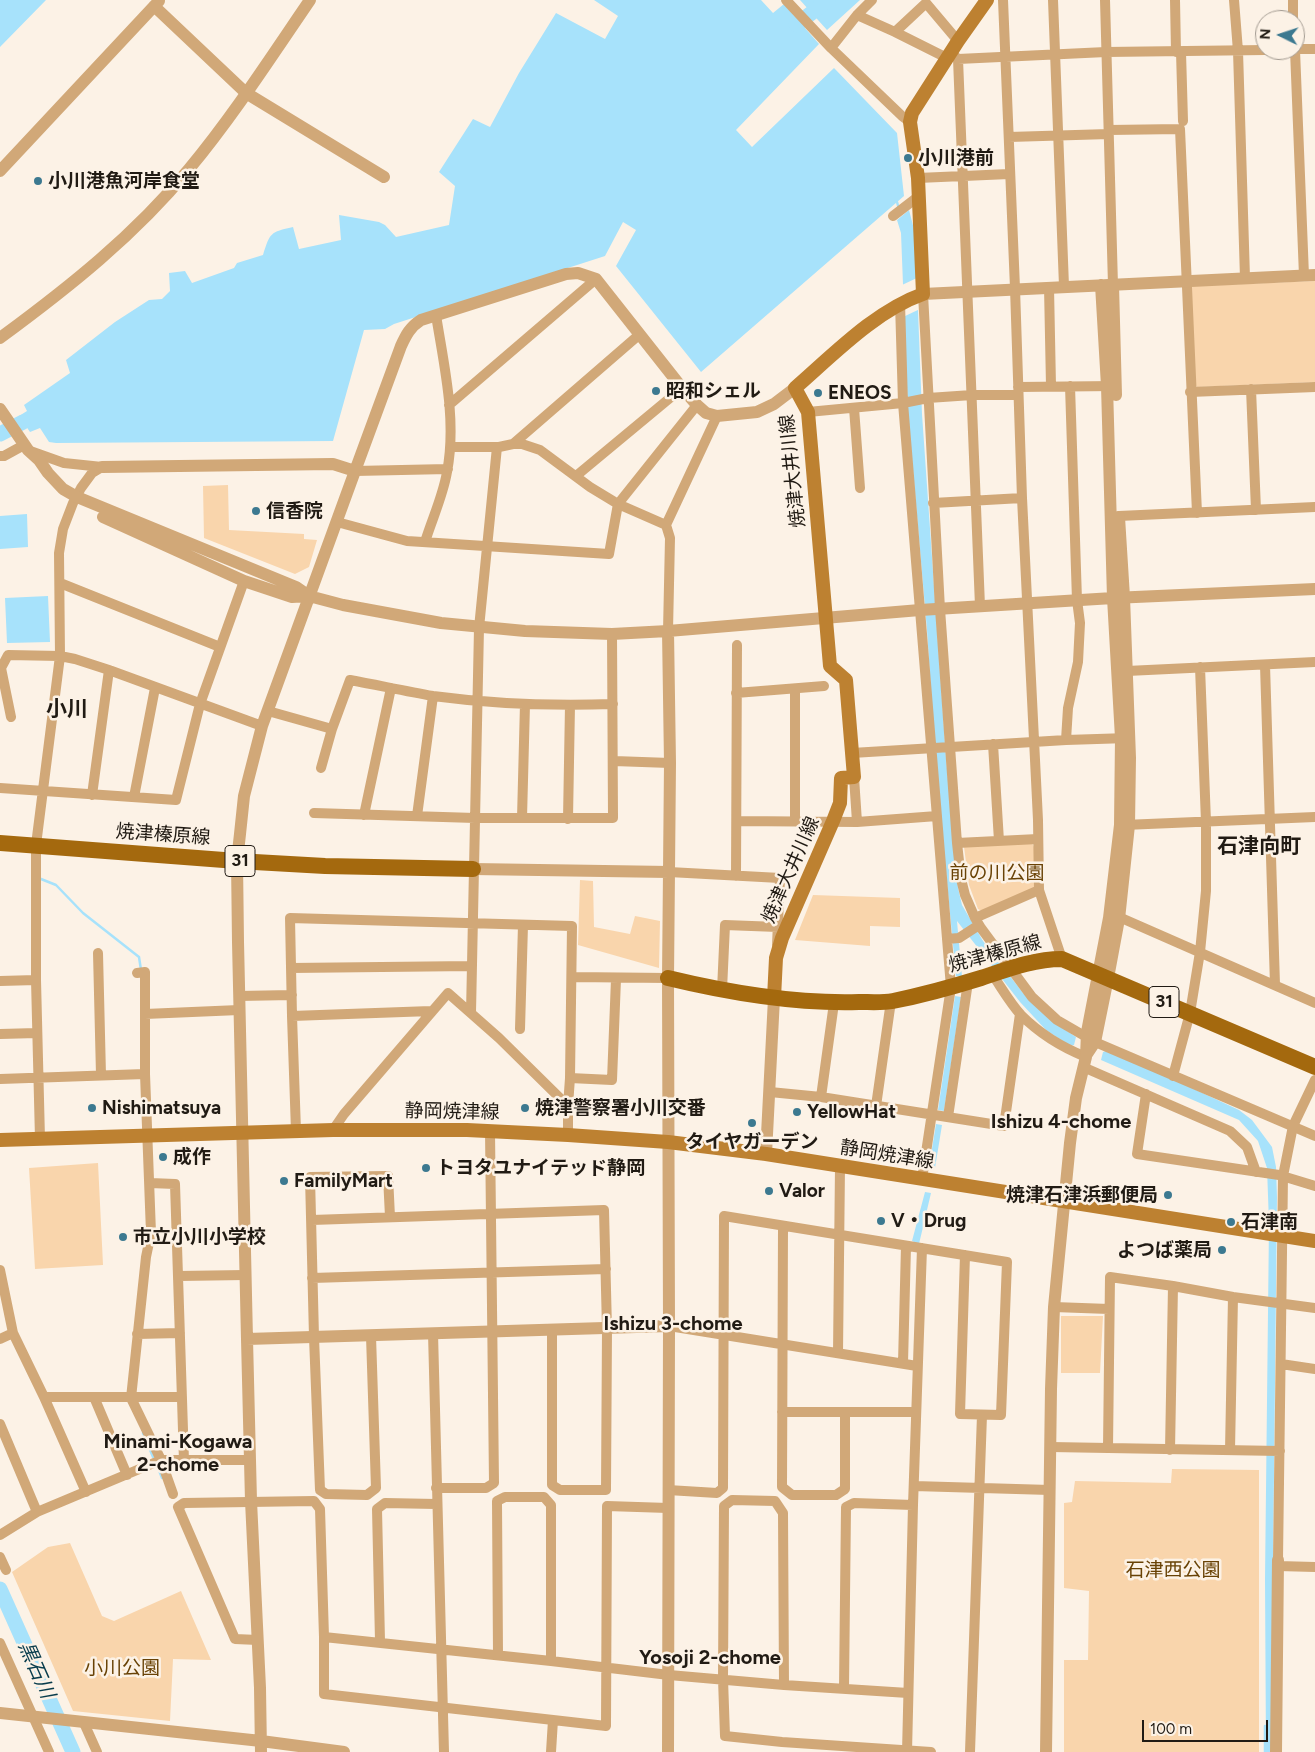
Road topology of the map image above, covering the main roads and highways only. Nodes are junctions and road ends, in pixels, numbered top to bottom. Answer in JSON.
{"nodes":[{"id":1,"x":987,"y":0,"type":"edge"},
{"id":2,"x":0,"y":843,"type":"edge"},
{"id":3,"x":473,"y":869,"type":"road end"},
{"id":4,"x":668,"y":978,"type":"road end"},
{"id":5,"x":774,"y":998,"type":"junction"},
{"id":6,"x":1315,"y":1068,"type":"edge"},
{"id":7,"x":0,"y":1140,"type":"edge"},
{"id":8,"x":1315,"y":1241,"type":"edge"}],
"edges":[{"from":1,"to":5,"type":"main road","name":"焼津大井川線"},
{"from":2,"to":3,"type":"main road","name":"焼津榛原線","number":"31"},
{"from":4,"to":5,"type":"main road","name":"焼津榛原線","number":"31"},
{"from":5,"to":6,"type":"main road","name":"焼津榛原線","number":"31"},
{"from":7,"to":8,"type":"main road","name":"静岡焼津線"}]}
